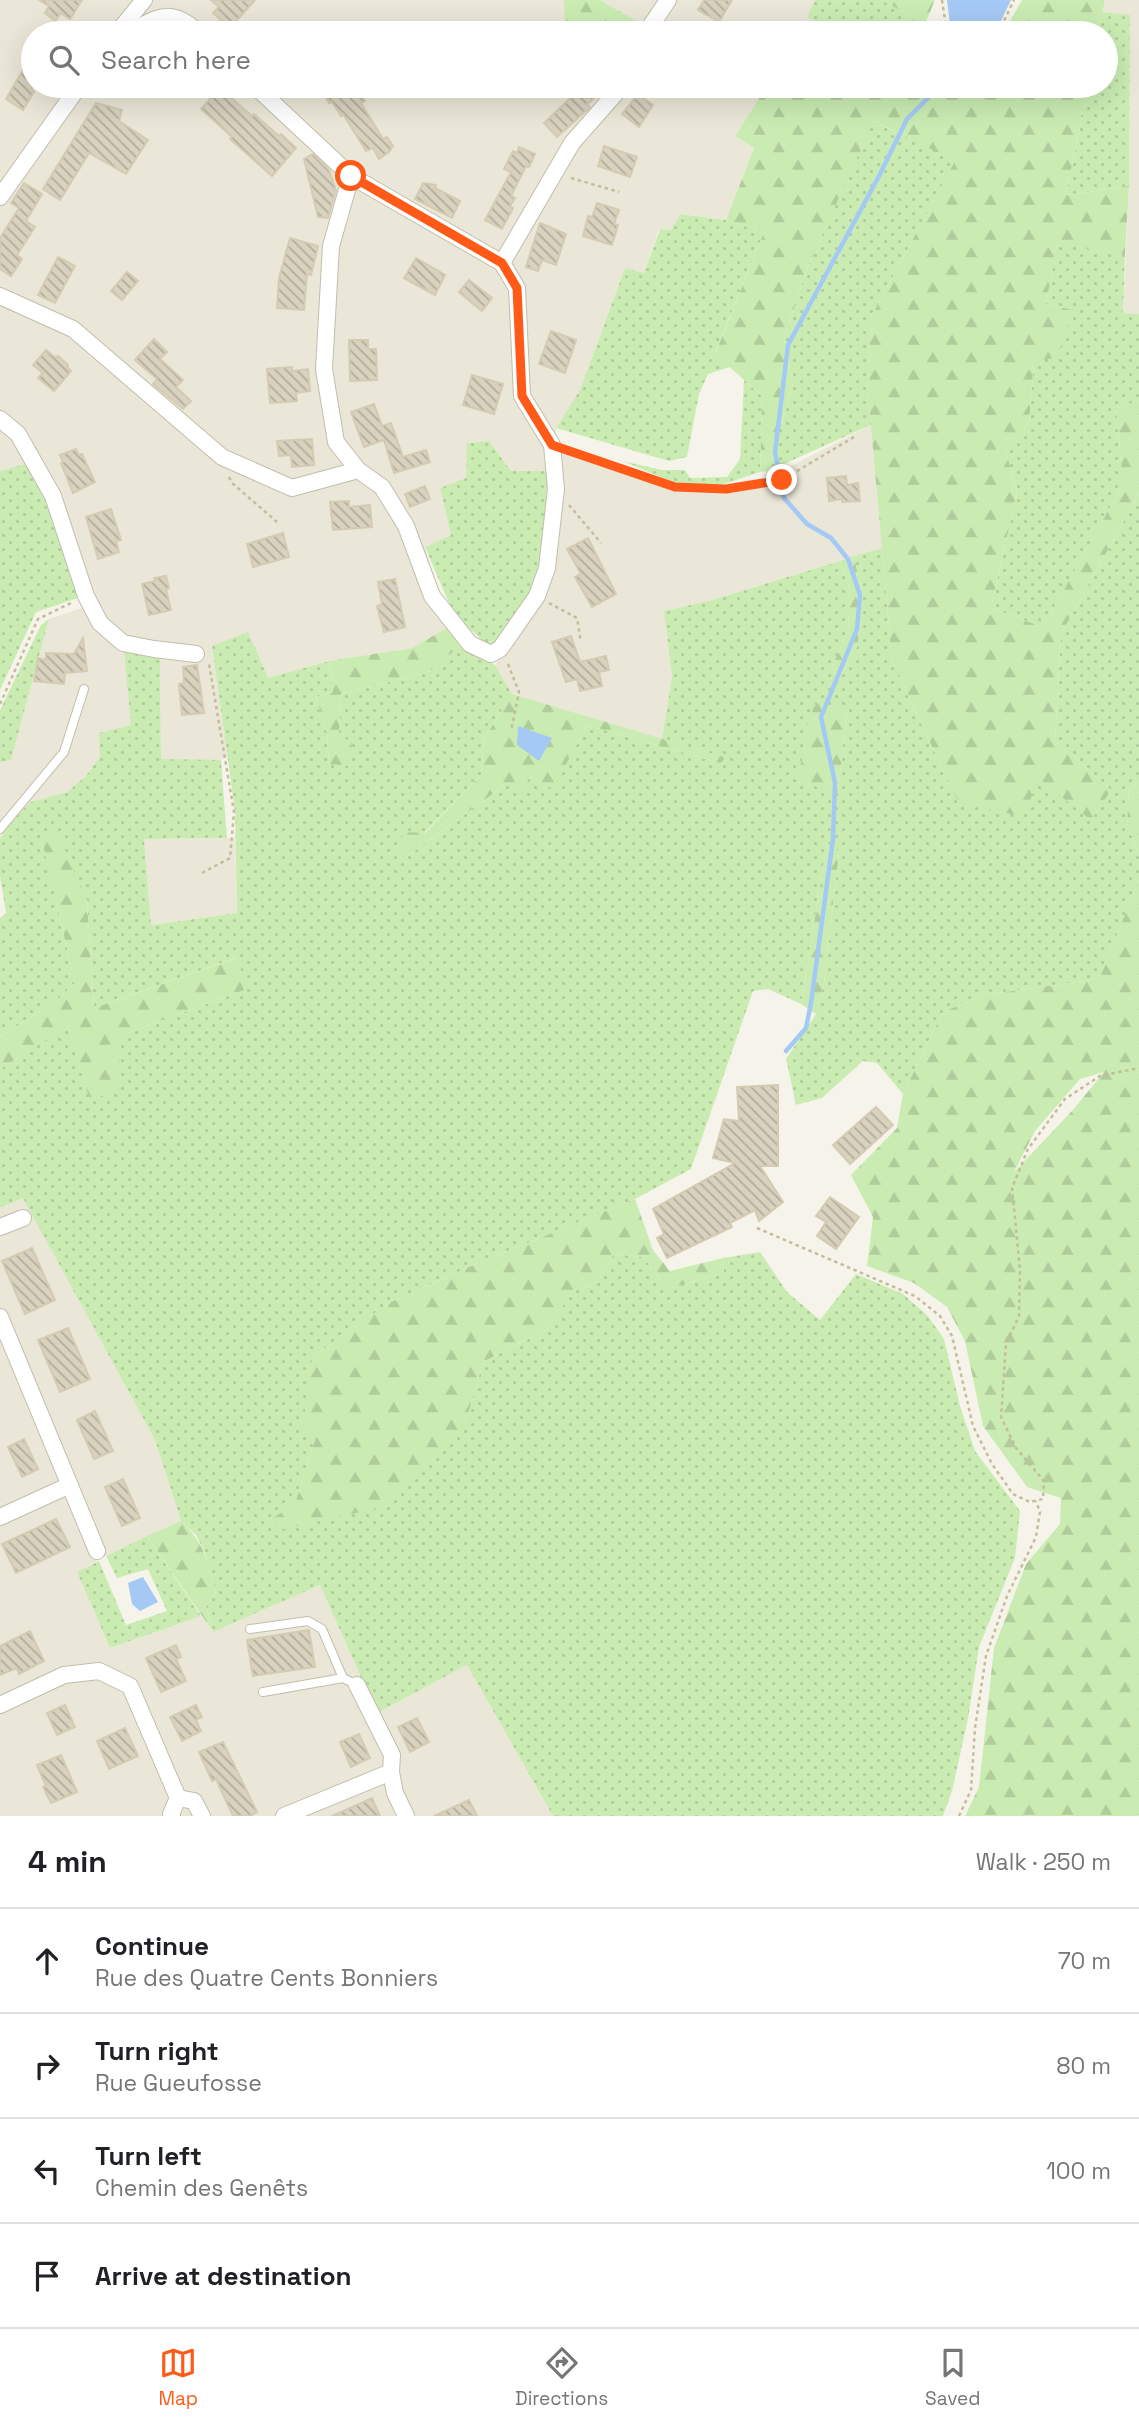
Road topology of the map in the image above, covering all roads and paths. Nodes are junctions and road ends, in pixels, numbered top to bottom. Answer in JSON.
{"nodes":[{"id":1,"x":144,"y":0,"type":"edge"},
{"id":2,"x":668,"y":0,"type":"edge"},
{"id":3,"x":942,"y":0,"type":"edge"},
{"id":4,"x":1014,"y":0,"type":"edge"},
{"id":5,"x":127,"y":21,"type":"edge"},
{"id":6,"x":154,"y":21,"type":"edge"},
{"id":7,"x":186,"y":21,"type":"edge"},
{"id":8,"x":654,"y":21,"type":"edge"},
{"id":9,"x":945,"y":21,"type":"edge"},
{"id":10,"x":1004,"y":21,"type":"edge"},
{"id":11,"x":70,"y":98,"type":"edge"},
{"id":12,"x":268,"y":98,"type":"edge"},
{"id":13,"x":611,"y":98,"type":"edge"},
{"id":14,"x":555,"y":173,"type":"junction"},
{"id":15,"x":351,"y":176,"type":"junction"},
{"id":16,"x":619,"y":192,"type":"dead end"},
{"id":17,"x":0,"y":197,"type":"edge"},
{"id":18,"x":502,"y":263,"type":"junction"},
{"id":19,"x":0,"y":296,"type":"edge"},
{"id":20,"x":0,"y":419,"type":"edge"},
{"id":21,"x":854,"y":437,"type":"dead end"},
{"id":22,"x":552,"y":445,"type":"junction"},
{"id":23,"x":222,"y":457,"type":"junction"},
{"id":24,"x":358,"y":470,"type":"junction"},
{"id":25,"x":556,"y":489,"type":"junction"},
{"id":26,"x":277,"y":522,"type":"dead end"},
{"id":27,"x":601,"y":543,"type":"dead end"},
{"id":28,"x":86,"y":596,"type":"junction"},
{"id":29,"x":537,"y":596,"type":"junction"},
{"id":30,"x":581,"y":642,"type":"dead end"},
{"id":31,"x":495,"y":651,"type":"junction"},
{"id":32,"x":196,"y":654,"type":"joint"},
{"id":33,"x":84,"y":689,"type":"dead end"},
{"id":34,"x":0,"y":704,"type":"edge"},
{"id":35,"x":511,"y":731,"type":"dead end"},
{"id":36,"x":0,"y":829,"type":"edge"},
{"id":37,"x":202,"y":873,"type":"dead end"},
{"id":38,"x":1139,"y":1068,"type":"edge"},
{"id":39,"x":23,"y":1218,"type":"dead end"},
{"id":40,"x":0,"y":1227,"type":"edge"},
{"id":41,"x":757,"y":1228,"type":"dead end"},
{"id":42,"x":0,"y":1317,"type":"edge"},
{"id":43,"x":70,"y":1485,"type":"junction"},
{"id":44,"x":1036,"y":1500,"type":"junction"},
{"id":45,"x":0,"y":1517,"type":"edge"},
{"id":46,"x":97,"y":1551,"type":"dead end"},
{"id":47,"x":250,"y":1629,"type":"dead end"},
{"id":48,"x":342,"y":1678,"type":"junction"},
{"id":49,"x":358,"y":1685,"type":"joint"},
{"id":50,"x":263,"y":1692,"type":"dead end"},
{"id":51,"x":0,"y":1705,"type":"edge"},
{"id":52,"x":391,"y":1772,"type":"junction"},
{"id":53,"x":178,"y":1798,"type":"junction"},
{"id":54,"x":172,"y":1816,"type":"edge"},
{"id":55,"x":202,"y":1816,"type":"edge"},
{"id":56,"x":285,"y":1816,"type":"edge"},
{"id":57,"x":407,"y":1816,"type":"edge"},
{"id":58,"x":959,"y":1816,"type":"edge"}],
"edges":[{"from":1,"to":5,"type":"street"},
{"from":2,"to":8,"type":"street"},
{"from":3,"to":9,"type":"path"},
{"from":4,"to":10,"type":"path"},
{"from":6,"to":7,"type":"street"},
{"from":11,"to":17,"type":"street"},
{"from":12,"to":15,"type":"street"},
{"from":13,"to":14,"type":"street"},
{"from":14,"to":16,"type":"path"},
{"from":14,"to":18,"type":"street"},
{"from":15,"to":18,"type":"street"},
{"from":15,"to":24,"type":"street"},
{"from":18,"to":22,"type":"street"},
{"from":19,"to":23,"type":"street"},
{"from":20,"to":28,"type":"street"},
{"from":21,"to":22,"type":"path"},
{"from":22,"to":25,"type":"street"},
{"from":23,"to":24,"type":"street"},
{"from":23,"to":26,"type":"path"},
{"from":24,"to":31,"type":"street"},
{"from":25,"to":27,"type":"path"},
{"from":25,"to":29,"type":"street"},
{"from":28,"to":32,"type":"street"},
{"from":28,"to":34,"type":"path"},
{"from":29,"to":30,"type":"path"},
{"from":29,"to":31,"type":"street"},
{"from":31,"to":35,"type":"path"},
{"from":32,"to":37,"type":"path"},
{"from":33,"to":36,"type":"lane"},
{"from":38,"to":44,"type":"path"},
{"from":39,"to":40,"type":"street"},
{"from":41,"to":44,"type":"path"},
{"from":42,"to":43,"type":"street"},
{"from":43,"to":45,"type":"street"},
{"from":43,"to":46,"type":"street"},
{"from":44,"to":58,"type":"path"},
{"from":47,"to":48,"type":"lane"},
{"from":48,"to":49,"type":"lane"},
{"from":48,"to":50,"type":"lane"},
{"from":49,"to":52,"type":"street"},
{"from":51,"to":53,"type":"street"},
{"from":52,"to":56,"type":"street"},
{"from":52,"to":57,"type":"street"},
{"from":53,"to":54,"type":"street"},
{"from":53,"to":55,"type":"street"}]}
